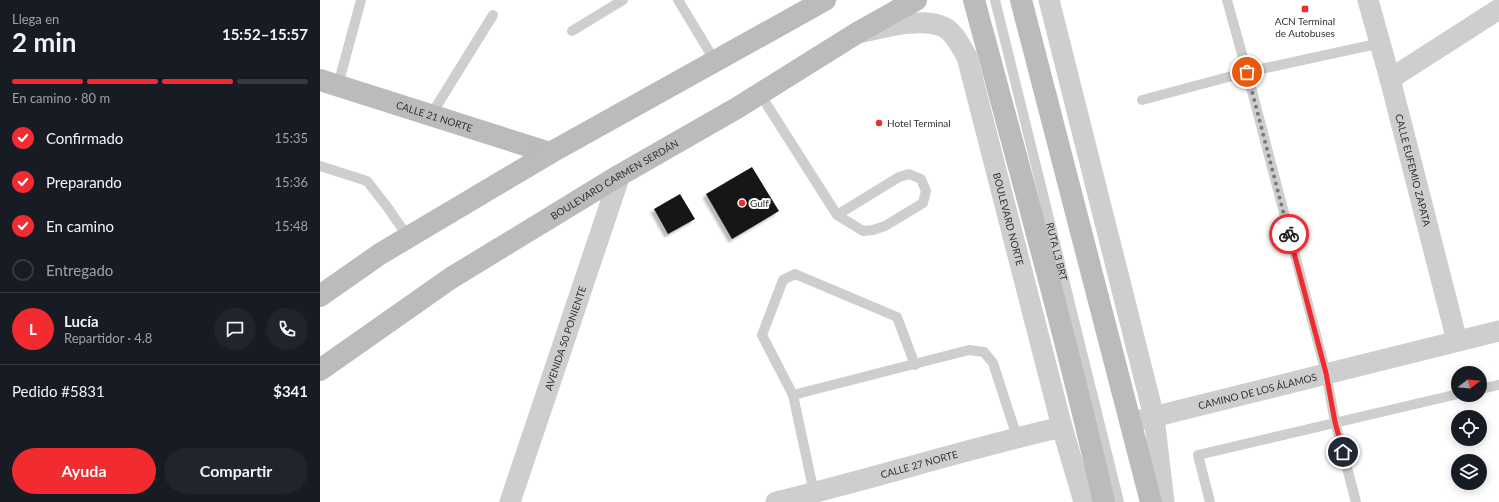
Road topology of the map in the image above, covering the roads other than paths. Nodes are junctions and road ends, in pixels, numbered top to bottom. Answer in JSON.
{"nodes":[{"id":1,"x":361,"y":0,"type":"edge"},
{"id":2,"x":623,"y":0,"type":"edge"},
{"id":3,"x":678,"y":0,"type":"edge"},
{"id":4,"x":825,"y":0,"type":"edge"},
{"id":5,"x":916,"y":0,"type":"edge"},
{"id":6,"x":974,"y":0,"type":"edge"},
{"id":7,"x":995,"y":0,"type":"edge"},
{"id":8,"x":1049,"y":0,"type":"edge"},
{"id":9,"x":1227,"y":0,"type":"edge"},
{"id":10,"x":1368,"y":0,"type":"edge"},
{"id":11,"x":1023,"y":9,"type":"edge"},
{"id":12,"x":1499,"y":9,"type":"edge"},
{"id":13,"x":492,"y":15,"type":"dead end"},
{"id":14,"x":572,"y":31,"type":"dead end"},
{"id":15,"x":857,"y":33,"type":"junction"},
{"id":16,"x":1380,"y":43,"type":"junction"},
{"id":17,"x":715,"y":61,"type":"junction"},
{"id":18,"x":1247,"y":72,"type":"junction"},
{"id":19,"x":1390,"y":79,"type":"junction"},
{"id":20,"x":329,"y":82,"type":"edge"},
{"id":21,"x":760,"y":94,"type":"junction"},
{"id":22,"x":1142,"y":100,"type":"dead end"},
{"id":23,"x":431,"y":114,"type":"junction"},
{"id":24,"x":550,"y":153,"type":"junction"},
{"id":25,"x":320,"y":166,"type":"edge"},
{"id":26,"x":620,"y":175,"type":"junction"},
{"id":27,"x":837,"y":215,"type":"junction"},
{"id":28,"x":408,"y":238,"type":"junction"},
{"id":29,"x":320,"y":296,"type":"edge"},
{"id":30,"x":1499,"y":331,"type":"edge"},
{"id":31,"x":1457,"y":341,"type":"junction"},
{"id":32,"x":915,"y":365,"type":"junction"},
{"id":33,"x":320,"y":370,"type":"edge"},
{"id":34,"x":1326,"y":373,"type":"junction"},
{"id":35,"x":1499,"y":385,"type":"edge"},
{"id":36,"x":1487,"y":388,"type":"edge"},
{"id":37,"x":793,"y":395,"type":"junction"},
{"id":38,"x":1451,"y":396,"type":"edge"},
{"id":39,"x":1154,"y":417,"type":"junction"},
{"id":40,"x":1132,"y":422,"type":"junction"},
{"id":41,"x":1335,"y":422,"type":"junction"},
{"id":42,"x":1062,"y":427,"type":"junction"},
{"id":43,"x":1017,"y":437,"type":"junction"},
{"id":44,"x":814,"y":493,"type":"junction"},
{"id":45,"x":510,"y":502,"type":"edge"},
{"id":46,"x":776,"y":502,"type":"edge"},
{"id":47,"x":1084,"y":502,"type":"edge"},
{"id":48,"x":1104,"y":502,"type":"edge"},
{"id":49,"x":1119,"y":502,"type":"edge"},
{"id":50,"x":1151,"y":502,"type":"edge"},
{"id":51,"x":1164,"y":502,"type":"edge"},
{"id":52,"x":1210,"y":502,"type":"edge"},
{"id":53,"x":1356,"y":502,"type":"edge"}],
"edges":[{"from":1,"to":20,"type":"lane"},
{"from":2,"to":14,"type":"lane"},
{"from":3,"to":17,"type":"lane"},
{"from":4,"to":17,"type":"main road"},
{"from":5,"to":15,"type":"main road","name":"BOULEVARD CARMEN SERDÁN"},
{"from":6,"to":48,"type":"main road"},
{"from":7,"to":49,"type":"lane","name":"RUTA L3 BRT"},
{"from":8,"to":39,"type":"street"},
{"from":9,"to":18,"type":"lane"},
{"from":10,"to":16,"type":"street","name":"CALLE EUFEMIO ZAPATA"},
{"from":11,"to":40,"type":"main road"},
{"from":12,"to":19,"type":"street"},
{"from":13,"to":23,"type":"lane"},
{"from":15,"to":21,"type":"main road","name":"BOULEVARD CARMEN SERDÁN"},
{"from":15,"to":42,"type":"street","name":"BOULEVARD NORTE"},
{"from":16,"to":18,"type":"lane"},
{"from":16,"to":19,"type":"street","name":"CALLE EUFEMIO ZAPATA"},
{"from":17,"to":24,"type":"main road"},
{"from":18,"to":22,"type":"lane"},
{"from":18,"to":34,"type":"lane"},
{"from":19,"to":31,"type":"street","name":"CALLE EUFEMIO ZAPATA"},
{"from":20,"to":23,"type":"main road","name":"CALLE 21 NORTE"},
{"from":21,"to":26,"type":"main road","name":"BOULEVARD CARMEN SERDÁN"},
{"from":21,"to":27,"type":"lane"},
{"from":23,"to":24,"type":"main road","name":"CALLE 21 NORTE"},
{"from":24,"to":28,"type":"main road"},
{"from":25,"to":28,"type":"lane"},
{"from":26,"to":33,"type":"main road","name":"BOULEVARD CARMEN SERDÁN"},
{"from":26,"to":45,"type":"street","name":"AVENIDA 50 PONIENTE"},
{"from":27,"to":27,"type":"lane"},
{"from":28,"to":29,"type":"main road"},
{"from":30,"to":31,"type":"street","name":"CAMINO DE LOS ÁLAMOS"},
{"from":31,"to":34,"type":"street","name":"CAMINO DE LOS ÁLAMOS"},
{"from":32,"to":37,"type":"lane"},
{"from":32,"to":37,"type":"lane"},
{"from":32,"to":43,"type":"lane"},
{"from":34,"to":39,"type":"street","name":"CAMINO DE LOS ÁLAMOS"},
{"from":34,"to":41,"type":"lane"},
{"from":35,"to":36,"type":"lane"},
{"from":37,"to":44,"type":"lane"},
{"from":38,"to":41,"type":"lane"},
{"from":39,"to":40,"type":"street","name":"CAMINO DE LOS ÁLAMOS"},
{"from":39,"to":51,"type":"street"},
{"from":40,"to":50,"type":"main road"},
{"from":41,"to":52,"type":"lane"},
{"from":41,"to":53,"type":"lane"},
{"from":42,"to":43,"type":"street","name":"CALLE 27 NORTE"},
{"from":42,"to":47,"type":"street","name":"BOULEVARD NORTE"},
{"from":43,"to":44,"type":"street","name":"CALLE 27 NORTE"},
{"from":44,"to":46,"type":"street","name":"CALLE 27 NORTE"}]}
